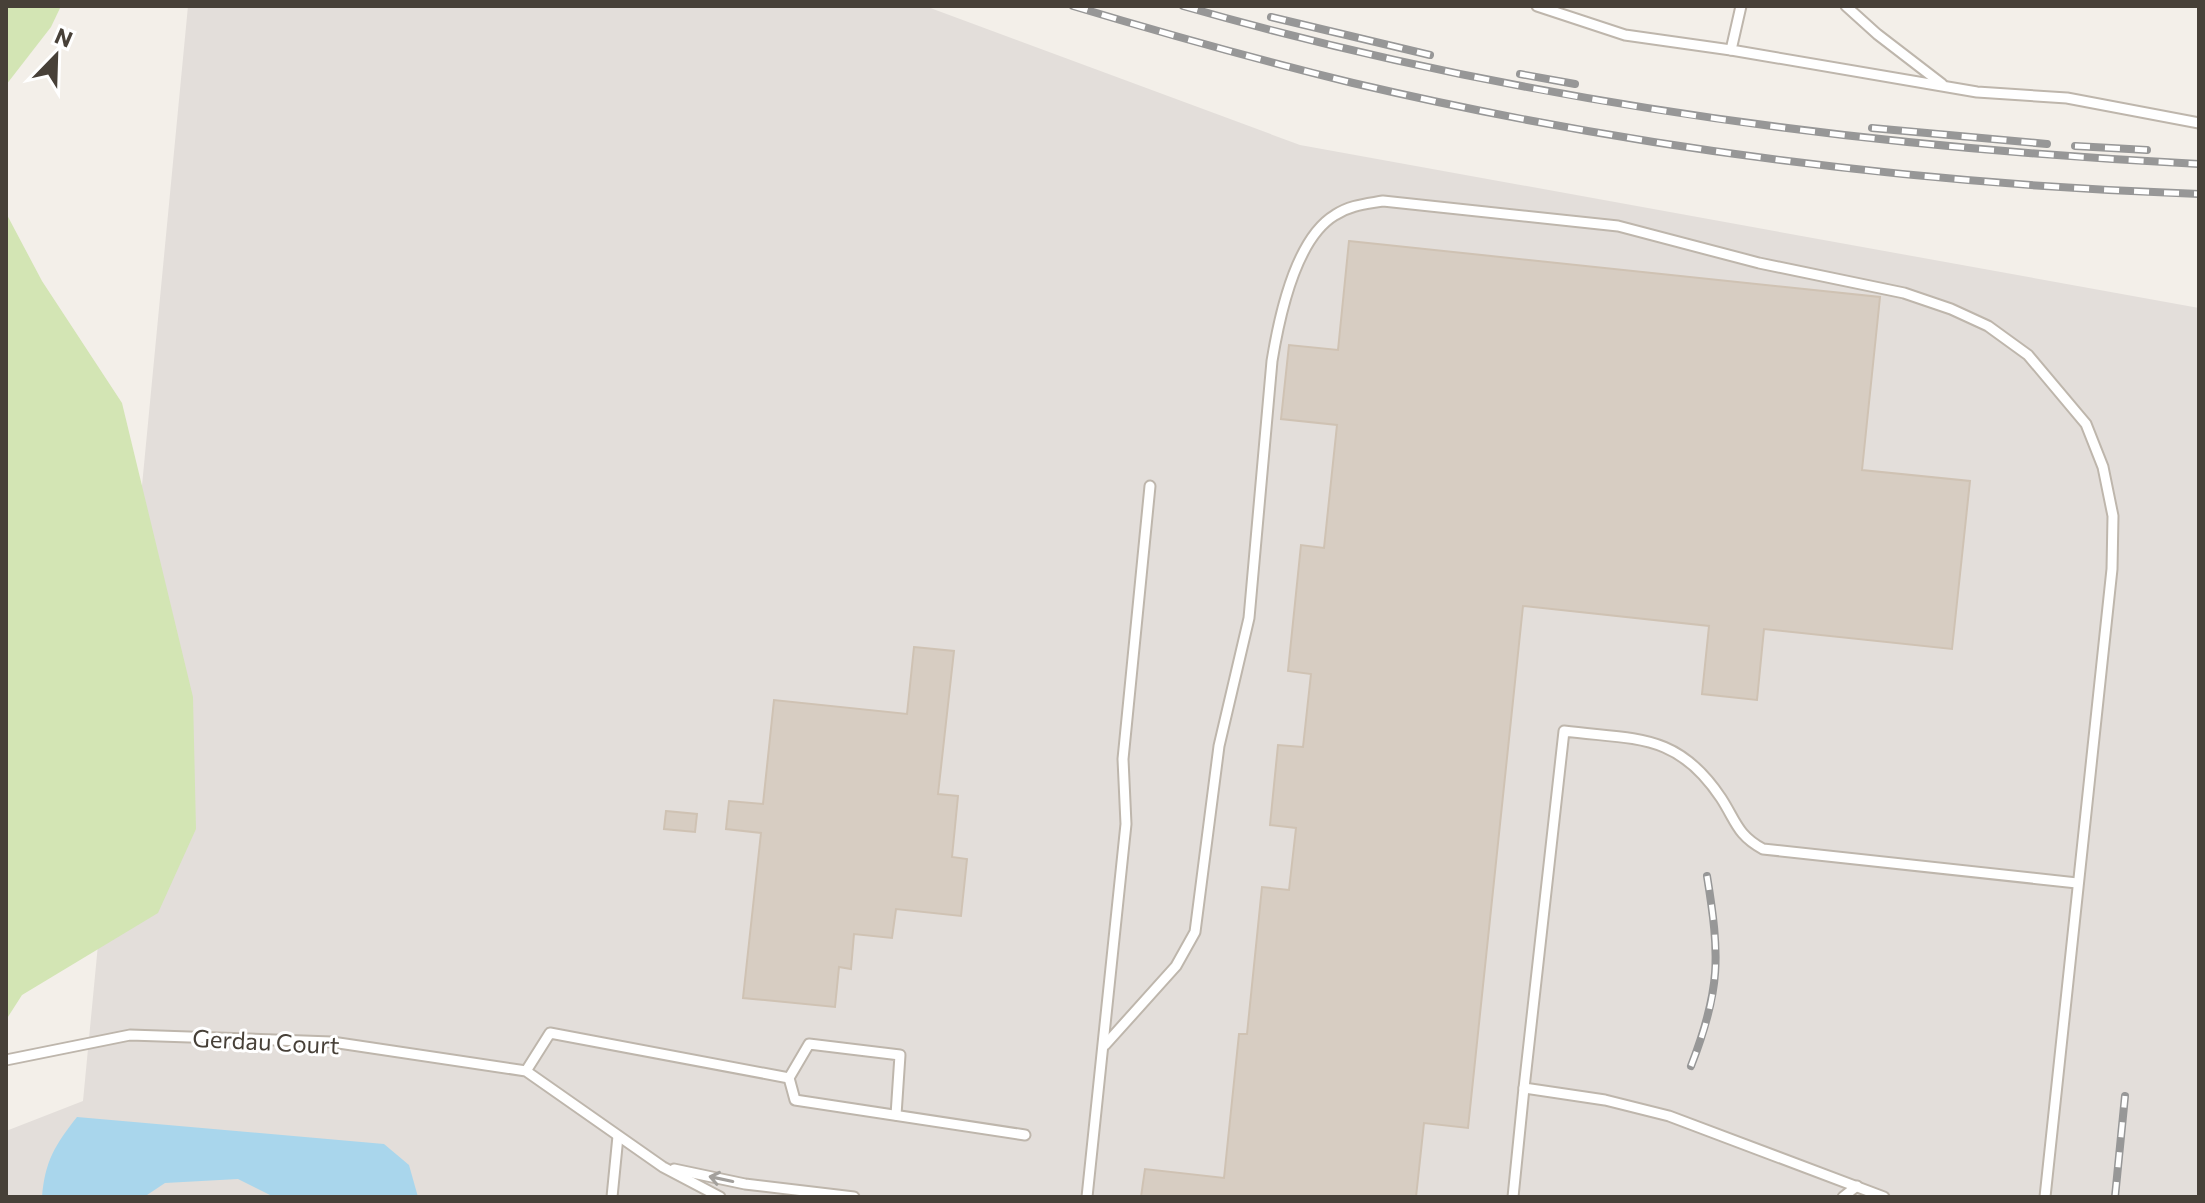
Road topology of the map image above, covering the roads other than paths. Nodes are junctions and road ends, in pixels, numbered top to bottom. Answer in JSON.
{"nodes":[{"id":1,"x":1537,"y":6,"type":"edge"},
{"id":2,"x":1741,"y":6,"type":"edge"},
{"id":3,"x":1846,"y":6,"type":"edge"},
{"id":4,"x":1731,"y":50,"type":"junction"},
{"id":5,"x":1945,"y":86,"type":"junction"},
{"id":6,"x":2199,"y":123,"type":"edge"},
{"id":7,"x":1150,"y":486,"type":"dead end"},
{"id":8,"x":2077,"y":883,"type":"junction"},
{"id":9,"x":1105,"y":1045,"type":"junction"},
{"id":10,"x":6,"y":1060,"type":"edge"},
{"id":11,"x":526,"y":1071,"type":"junction"},
{"id":12,"x":789,"y":1078,"type":"junction"},
{"id":13,"x":1524,"y":1088,"type":"junction"},
{"id":14,"x":896,"y":1115,"type":"junction"},
{"id":15,"x":1025,"y":1135,"type":"dead end"},
{"id":16,"x":618,"y":1136,"type":"junction"},
{"id":17,"x":663,"y":1167,"type":"junction"},
{"id":18,"x":1857,"y":1186,"type":"junction"},
{"id":19,"x":612,"y":1197,"type":"edge"},
{"id":20,"x":720,"y":1197,"type":"edge"},
{"id":21,"x":854,"y":1197,"type":"edge"},
{"id":22,"x":1087,"y":1197,"type":"edge"},
{"id":23,"x":1513,"y":1197,"type":"edge"},
{"id":24,"x":1843,"y":1197,"type":"edge"},
{"id":25,"x":1884,"y":1197,"type":"edge"},
{"id":26,"x":2045,"y":1197,"type":"edge"}],
"edges":[{"from":1,"to":4,"type":"lane"},
{"from":2,"to":4,"type":"lane"},
{"from":3,"to":5,"type":"lane"},
{"from":4,"to":5,"type":"lane"},
{"from":5,"to":6,"type":"lane"},
{"from":7,"to":9,"type":"lane"},
{"from":8,"to":9,"type":"lane"},
{"from":8,"to":13,"type":"lane"},
{"from":8,"to":26,"type":"lane"},
{"from":9,"to":22,"type":"lane"},
{"from":10,"to":11,"type":"lane","name":"Gerdau Court"},
{"from":11,"to":12,"type":"lane"},
{"from":11,"to":16,"type":"lane"},
{"from":12,"to":14,"type":"lane"},
{"from":12,"to":14,"type":"lane"},
{"from":13,"to":18,"type":"lane"},
{"from":13,"to":23,"type":"lane"},
{"from":14,"to":15,"type":"lane"},
{"from":16,"to":17,"type":"lane"},
{"from":16,"to":19,"type":"lane"},
{"from":17,"to":20,"type":"lane"},
{"from":21,"to":17,"type":"lane","one_way":true},
{"from":18,"to":24,"type":"lane"},
{"from":18,"to":25,"type":"lane"}]}
